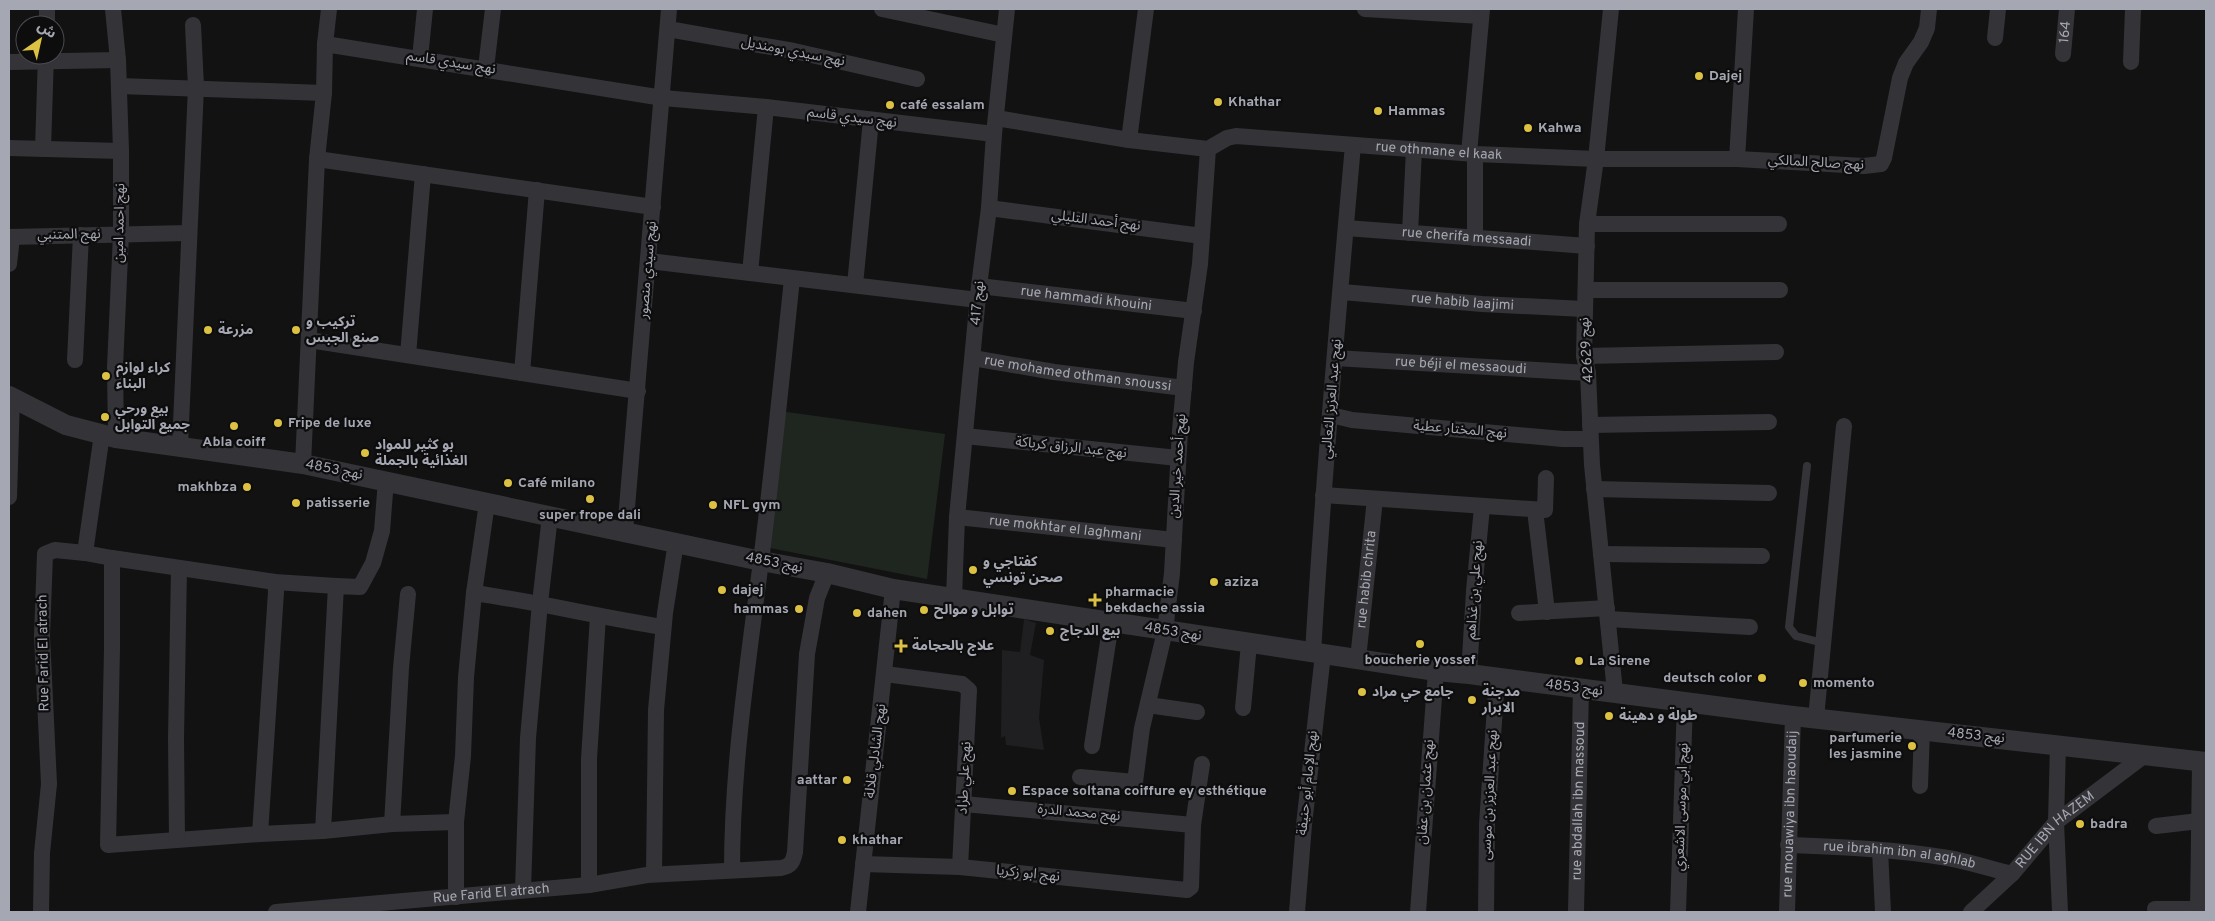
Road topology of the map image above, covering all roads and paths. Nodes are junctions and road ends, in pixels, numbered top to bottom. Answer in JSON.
{"nodes":[{"id":1,"x":113,"y":9,"type":"edge"},
{"id":2,"x":329,"y":9,"type":"edge"},
{"id":3,"x":425,"y":9,"type":"edge"},
{"id":4,"x":493,"y":9,"type":"edge"},
{"id":5,"x":669,"y":9,"type":"edge"},
{"id":6,"x":882,"y":9,"type":"edge"},
{"id":7,"x":1007,"y":9,"type":"edge"},
{"id":8,"x":1146,"y":9,"type":"edge"},
{"id":9,"x":1365,"y":9,"type":"edge"},
{"id":10,"x":1612,"y":9,"type":"edge"},
{"id":11,"x":1746,"y":9,"type":"edge"},
{"id":12,"x":1929,"y":9,"type":"edge"},
{"id":13,"x":1998,"y":9,"type":"edge"},
{"id":14,"x":2067,"y":9,"type":"edge"},
{"id":15,"x":2133,"y":9,"type":"edge"},
{"id":16,"x":1482,"y":12,"type":"edge"},
{"id":17,"x":193,"y":25,"type":"dead end"},
{"id":18,"x":668,"y":29,"type":"junction"},
{"id":19,"x":1004,"y":35,"type":"junction"},
{"id":20,"x":1995,"y":38,"type":"dead end"},
{"id":21,"x":325,"y":44,"type":"junction"},
{"id":22,"x":2063,"y":54,"type":"dead end"},
{"id":23,"x":420,"y":58,"type":"junction"},
{"id":24,"x":65,"y":59,"type":"edge"},
{"id":25,"x":118,"y":60,"type":"junction"},
{"id":26,"x":2131,"y":62,"type":"dead end"},
{"id":27,"x":46,"y":65,"type":"edge"},
{"id":28,"x":486,"y":68,"type":"junction"},
{"id":29,"x":918,"y":79,"type":"dead end"},
{"id":30,"x":119,"y":86,"type":"junction"},
{"id":31,"x":196,"y":88,"type":"junction"},
{"id":32,"x":324,"y":93,"type":"junction"},
{"id":33,"x":663,"y":98,"type":"junction"},
{"id":34,"x":766,"y":107,"type":"junction"},
{"id":35,"x":871,"y":120,"type":"junction"},
{"id":36,"x":995,"y":126,"type":"junction"},
{"id":37,"x":1129,"y":140,"type":"junction"},
{"id":38,"x":1353,"y":145,"type":"junction"},
{"id":39,"x":9,"y":148,"type":"edge"},
{"id":40,"x":1208,"y":148,"type":"junction"},
{"id":41,"x":43,"y":149,"type":"junction"},
{"id":42,"x":1414,"y":149,"type":"junction"},
{"id":43,"x":121,"y":151,"type":"junction"},
{"id":44,"x":1472,"y":153,"type":"junction"},
{"id":45,"x":317,"y":159,"type":"junction"},
{"id":46,"x":1596,"y":159,"type":"junction"},
{"id":47,"x":1737,"y":159,"type":"junction"},
{"id":48,"x":423,"y":174,"type":"junction"},
{"id":49,"x":537,"y":190,"type":"junction"},
{"id":50,"x":653,"y":207,"type":"junction"},
{"id":51,"x":989,"y":208,"type":"junction"},
{"id":52,"x":1587,"y":224,"type":"junction"},
{"id":53,"x":1779,"y":224,"type":"dead end"},
{"id":54,"x":1346,"y":228,"type":"junction"},
{"id":55,"x":189,"y":233,"type":"junction"},
{"id":56,"x":1410,"y":233,"type":"junction"},
{"id":57,"x":121,"y":234,"type":"junction"},
{"id":58,"x":81,"y":235,"type":"junction"},
{"id":59,"x":1202,"y":236,"type":"junction"},
{"id":60,"x":10,"y":237,"type":"edge"},
{"id":61,"x":1475,"y":238,"type":"junction"},
{"id":62,"x":1587,"y":246,"type":"junction"},
{"id":63,"x":649,"y":261,"type":"junction"},
{"id":64,"x":9,"y":264,"type":"edge"},
{"id":65,"x":750,"y":273,"type":"junction"},
{"id":66,"x":792,"y":279,"type":"junction"},
{"id":67,"x":855,"y":285,"type":"junction"},
{"id":68,"x":1586,"y":290,"type":"junction"},
{"id":69,"x":1780,"y":290,"type":"dead end"},
{"id":70,"x":1342,"y":292,"type":"junction"},
{"id":71,"x":979,"y":293,"type":"junction"},
{"id":72,"x":1584,"y":309,"type":"junction"},
{"id":73,"x":1194,"y":310,"type":"junction"},
{"id":74,"x":308,"y":340,"type":"junction"},
{"id":75,"x":1776,"y":352,"type":"dead end"},
{"id":76,"x":408,"y":355,"type":"junction"},
{"id":77,"x":1584,"y":356,"type":"junction"},
{"id":78,"x":972,"y":358,"type":"junction"},
{"id":79,"x":1335,"y":358,"type":"junction"},
{"id":80,"x":75,"y":360,"type":"dead end"},
{"id":81,"x":522,"y":373,"type":"junction"},
{"id":82,"x":1588,"y":373,"type":"junction"},
{"id":83,"x":1184,"y":388,"type":"junction"},
{"id":84,"x":638,"y":391,"type":"junction"},
{"id":85,"x":10,"y":396,"type":"edge"},
{"id":86,"x":1332,"y":415,"type":"junction"},
{"id":87,"x":1769,"y":422,"type":"dead end"},
{"id":88,"x":1844,"y":426,"type":"dead end"},
{"id":89,"x":1590,"y":432,"type":"junction"},
{"id":90,"x":109,"y":436,"type":"junction"},
{"id":91,"x":965,"y":436,"type":"junction"},
{"id":92,"x":180,"y":446,"type":"junction"},
{"id":93,"x":1178,"y":458,"type":"junction"},
{"id":94,"x":303,"y":464,"type":"junction"},
{"id":95,"x":1807,"y":466,"type":"dead end"},
{"id":96,"x":1546,"y":478,"type":"dead end"},
{"id":97,"x":386,"y":480,"type":"junction"},
{"id":98,"x":1594,"y":489,"type":"junction"},
{"id":99,"x":9,"y":493,"type":"edge"},
{"id":100,"x":1769,"y":493,"type":"dead end"},
{"id":101,"x":1322,"y":495,"type":"junction"},
{"id":102,"x":9,"y":497,"type":"edge"},
{"id":103,"x":1375,"y":499,"type":"junction"},
{"id":104,"x":487,"y":503,"type":"junction"},
{"id":105,"x":1482,"y":506,"type":"junction"},
{"id":106,"x":1535,"y":510,"type":"junction"},
{"id":107,"x":550,"y":516,"type":"junction"},
{"id":108,"x":957,"y":517,"type":"junction"},
{"id":109,"x":626,"y":531,"type":"junction"},
{"id":110,"x":1174,"y":540,"type":"junction"},
{"id":111,"x":676,"y":542,"type":"junction"},
{"id":112,"x":85,"y":553,"type":"junction"},
{"id":113,"x":1601,"y":554,"type":"junction"},
{"id":114,"x":1762,"y":556,"type":"dead end"},
{"id":115,"x":112,"y":558,"type":"junction"},
{"id":116,"x":761,"y":561,"type":"junction"},
{"id":117,"x":179,"y":568,"type":"junction"},
{"id":118,"x":827,"y":573,"type":"junction"},
{"id":119,"x":275,"y":582,"type":"junction"},
{"id":120,"x":336,"y":586,"type":"junction"},
{"id":121,"x":893,"y":589,"type":"junction"},
{"id":122,"x":474,"y":593,"type":"junction"},
{"id":123,"x":408,"y":594,"type":"dead end"},
{"id":124,"x":954,"y":598,"type":"junction"},
{"id":125,"x":540,"y":603,"type":"junction"},
{"id":126,"x":1547,"y":612,"type":"junction"},
{"id":127,"x":1519,"y":613,"type":"dead end"},
{"id":128,"x":1607,"y":614,"type":"junction"},
{"id":129,"x":598,"y":616,"type":"junction"},
{"id":130,"x":1112,"y":623,"type":"junction"},
{"id":131,"x":663,"y":627,"type":"junction"},
{"id":132,"x":1750,"y":627,"type":"dead end"},
{"id":133,"x":1165,"y":631,"type":"junction"},
{"id":134,"x":1249,"y":644,"type":"junction"},
{"id":135,"x":1823,"y":644,"type":"junction"},
{"id":136,"x":1318,"y":653,"type":"junction"},
{"id":137,"x":1358,"y":659,"type":"junction"},
{"id":138,"x":1436,"y":672,"type":"junction"},
{"id":139,"x":885,"y":674,"type":"junction"},
{"id":140,"x":1469,"y":674,"type":"junction"},
{"id":141,"x":1496,"y":678,"type":"junction"},
{"id":142,"x":1581,"y":689,"type":"junction"},
{"id":143,"x":1614,"y":692,"type":"junction"},
{"id":144,"x":1685,"y":702,"type":"junction"},
{"id":145,"x":1148,"y":705,"type":"junction"},
{"id":146,"x":1243,"y":708,"type":"dead end"},
{"id":147,"x":1197,"y":712,"type":"dead end"},
{"id":148,"x":1794,"y":716,"type":"junction"},
{"id":149,"x":1816,"y":718,"type":"junction"},
{"id":150,"x":1922,"y":730,"type":"junction"},
{"id":151,"x":2058,"y":745,"type":"junction"},
{"id":152,"x":1092,"y":746,"type":"dead end"},
{"id":153,"x":2145,"y":755,"type":"junction"},
{"id":154,"x":2203,"y":762,"type":"edge"},
{"id":155,"x":1202,"y":764,"type":"dead end"},
{"id":156,"x":1080,"y":777,"type":"dead end"},
{"id":157,"x":1920,"y":786,"type":"dead end"},
{"id":158,"x":964,"y":804,"type":"junction"},
{"id":159,"x":2199,"y":821,"type":"junction"},
{"id":160,"x":456,"y":822,"type":"junction"},
{"id":161,"x":2056,"y":822,"type":"junction"},
{"id":162,"x":392,"y":824,"type":"junction"},
{"id":163,"x":1193,"y":825,"type":"junction"},
{"id":164,"x":2156,"y":826,"type":"dead end"},
{"id":165,"x":323,"y":831,"type":"junction"},
{"id":166,"x":260,"y":834,"type":"junction"},
{"id":167,"x":177,"y":840,"type":"junction"},
{"id":168,"x":1788,"y":844,"type":"junction"},
{"id":169,"x":1880,"y":850,"type":"junction"},
{"id":170,"x":863,"y":864,"type":"junction"},
{"id":171,"x":960,"y":867,"type":"junction"},
{"id":172,"x":732,"y":870,"type":"junction"},
{"id":173,"x":651,"y":874,"type":"junction"},
{"id":174,"x":2012,"y":874,"type":"junction"},
{"id":175,"x":589,"y":885,"type":"junction"},
{"id":176,"x":523,"y":890,"type":"junction"},
{"id":177,"x":456,"y":897,"type":"junction"},
{"id":178,"x":2155,"y":909,"type":"dead end"},
{"id":179,"x":2198,"y":911,"type":"edge"},
{"id":180,"x":41,"y":912,"type":"edge"},
{"id":181,"x":276,"y":912,"type":"edge"},
{"id":182,"x":858,"y":912,"type":"edge"},
{"id":183,"x":1297,"y":912,"type":"edge"},
{"id":184,"x":1418,"y":912,"type":"edge"},
{"id":185,"x":1486,"y":912,"type":"edge"},
{"id":186,"x":1576,"y":912,"type":"edge"},
{"id":187,"x":1678,"y":912,"type":"edge"},
{"id":188,"x":1787,"y":912,"type":"edge"},
{"id":189,"x":1883,"y":912,"type":"edge"},
{"id":190,"x":1971,"y":912,"type":"edge"},
{"id":191,"x":2060,"y":912,"type":"edge"}],
"edges":[{"from":1,"to":25,"type":"street","name":"نهج احمد امين"},
{"from":2,"to":21,"type":"street"},
{"from":3,"to":23,"type":"street"},
{"from":4,"to":28,"type":"street"},
{"from":5,"to":18,"type":"street","name":"نهج سيدي منصور"},
{"from":6,"to":19,"type":"street"},
{"from":7,"to":19,"type":"street","name":"نهج 417"},
{"from":8,"to":37,"type":"street"},
{"from":9,"to":16,"type":"street"},
{"from":10,"to":46,"type":"street","name":"نهج 42629"},
{"from":11,"to":47,"type":"street"},
{"from":12,"to":47,"type":"street","name":"نهج صالح المالكي"},
{"from":13,"to":20,"type":"street"},
{"from":14,"to":22,"type":"street","name":"164"},
{"from":15,"to":26,"type":"street"},
{"from":16,"to":44,"type":"street"},
{"from":17,"to":31,"type":"street"},
{"from":18,"to":29,"type":"street","name":"نهج سيدي بومنديل"},
{"from":18,"to":33,"type":"street","name":"نهج سيدي منصور"},
{"from":19,"to":36,"type":"street","name":"نهج 417"},
{"from":21,"to":23,"type":"street","name":"نهج سيدي قاسم"},
{"from":21,"to":32,"type":"street"},
{"from":23,"to":28,"type":"street","name":"نهج سيدي قاسم"},
{"from":24,"to":25,"type":"street"},
{"from":25,"to":30,"type":"street","name":"نهج احمد امين"},
{"from":27,"to":41,"type":"street"},
{"from":28,"to":33,"type":"street","name":"نهج سيدي قاسم"},
{"from":30,"to":31,"type":"street"},
{"from":30,"to":43,"type":"street","name":"نهج احمد امين"},
{"from":31,"to":32,"type":"street"},
{"from":31,"to":55,"type":"street"},
{"from":32,"to":45,"type":"street"},
{"from":33,"to":34,"type":"street","name":"نهج سيدي قاسم"},
{"from":33,"to":50,"type":"street","name":"نهج سيدي منصور"},
{"from":34,"to":35,"type":"street","name":"نهج سيدي قاسم"},
{"from":34,"to":65,"type":"street"},
{"from":35,"to":36,"type":"street","name":"نهج سيدي قاسم"},
{"from":35,"to":67,"type":"street"},
{"from":36,"to":37,"type":"street"},
{"from":36,"to":51,"type":"street","name":"نهج 417"},
{"from":37,"to":40,"type":"street"},
{"from":38,"to":40,"type":"street","name":"rue othmane el kaak"},
{"from":38,"to":42,"type":"street","name":"rue othmane el kaak"},
{"from":38,"to":54,"type":"street","name":"نهج عبد العزيز الثعالبي"},
{"from":39,"to":41,"type":"street"},
{"from":40,"to":59,"type":"street","name":"نهج أحمد خير الدين"},
{"from":41,"to":43,"type":"street"},
{"from":42,"to":44,"type":"street","name":"rue othmane el kaak"},
{"from":42,"to":56,"type":"street"},
{"from":43,"to":57,"type":"street","name":"نهج احمد امين"},
{"from":44,"to":46,"type":"street","name":"rue othmane el kaak"},
{"from":44,"to":61,"type":"street"},
{"from":45,"to":48,"type":"street"},
{"from":45,"to":74,"type":"street"},
{"from":46,"to":47,"type":"street","name":"rue othmane el kaak"},
{"from":46,"to":52,"type":"street","name":"نهج 42629"},
{"from":48,"to":49,"type":"street"},
{"from":48,"to":76,"type":"street"},
{"from":49,"to":50,"type":"street"},
{"from":49,"to":81,"type":"street"},
{"from":50,"to":63,"type":"street","name":"نهج سيدي منصور"},
{"from":51,"to":59,"type":"street","name":"نهج أحمد التليلي"},
{"from":51,"to":71,"type":"street","name":"نهج 417"},
{"from":52,"to":53,"type":"street"},
{"from":52,"to":62,"type":"street","name":"نهج 42629"},
{"from":54,"to":56,"type":"street","name":"rue cherifa messaadi"},
{"from":54,"to":70,"type":"street","name":"نهج عبد العزيز الثعالبي"},
{"from":55,"to":57,"type":"street","name":"نهج المتنبي"},
{"from":55,"to":92,"type":"street"},
{"from":56,"to":61,"type":"street","name":"rue cherifa messaadi"},
{"from":57,"to":58,"type":"street","name":"نهج المتنبي"},
{"from":57,"to":90,"type":"street","name":"نهج احمد امين"},
{"from":58,"to":60,"type":"street","name":"نهج المتنبي"},
{"from":58,"to":80,"type":"street"},
{"from":59,"to":73,"type":"street","name":"نهج أحمد خير الدين"},
{"from":60,"to":64,"type":"street"},
{"from":61,"to":62,"type":"street","name":"rue cherifa messaadi"},
{"from":62,"to":68,"type":"street","name":"نهج 42629"},
{"from":63,"to":65,"type":"street","name":"rue hammadi khouini"},
{"from":63,"to":84,"type":"street","name":"نهج سيدي منصور"},
{"from":65,"to":66,"type":"street","name":"rue hammadi khouini"},
{"from":66,"to":67,"type":"street","name":"rue hammadi khouini"},
{"from":66,"to":116,"type":"street"},
{"from":67,"to":71,"type":"street","name":"rue hammadi khouini"},
{"from":68,"to":69,"type":"street"},
{"from":68,"to":72,"type":"street","name":"نهج 42629"},
{"from":70,"to":72,"type":"street","name":"rue habib laajimi"},
{"from":70,"to":79,"type":"street","name":"نهج عبد العزيز الثعالبي"},
{"from":71,"to":73,"type":"street","name":"rue hammadi khouini"},
{"from":71,"to":78,"type":"street","name":"نهج 417"},
{"from":72,"to":77,"type":"street","name":"نهج 42629"},
{"from":73,"to":83,"type":"street","name":"نهج أحمد خير الدين"},
{"from":74,"to":76,"type":"street"},
{"from":74,"to":94,"type":"street"},
{"from":75,"to":77,"type":"street"},
{"from":76,"to":81,"type":"street"},
{"from":77,"to":82,"type":"street","name":"نهج 42629"},
{"from":78,"to":83,"type":"street","name":"rue mohamed othman snoussi"},
{"from":78,"to":91,"type":"street","name":"نهج 417"},
{"from":79,"to":82,"type":"street","name":"rue béji el messaoudi"},
{"from":79,"to":86,"type":"street","name":"نهج عبد العزيز الثعالبي"},
{"from":81,"to":84,"type":"street"},
{"from":82,"to":89,"type":"street","name":"نهج 42629"},
{"from":83,"to":93,"type":"street","name":"نهج أحمد خير الدين"},
{"from":84,"to":109,"type":"street","name":"نهج سيدي منصور"},
{"from":85,"to":90,"type":"street","name":"نهج 4853"},
{"from":85,"to":99,"type":"street"},
{"from":86,"to":89,"type":"street","name":"نهج المختار عطية"},
{"from":86,"to":101,"type":"street","name":"نهج عبد العزيز الثعالبي"},
{"from":87,"to":89,"type":"street","name":"نهج المختار عطية"},
{"from":88,"to":135,"type":"street"},
{"from":89,"to":98,"type":"street","name":"نهج 42629"},
{"from":90,"to":92,"type":"street","name":"نهج 4853"},
{"from":90,"to":112,"type":"street"},
{"from":91,"to":93,"type":"street","name":"نهج عبد الرزاق كرباكة"},
{"from":91,"to":108,"type":"street","name":"نهج 417"},
{"from":92,"to":94,"type":"street","name":"نهج 4853"},
{"from":93,"to":110,"type":"street","name":"نهج أحمد خير الدين"},
{"from":94,"to":97,"type":"street","name":"نهج 4853"},
{"from":95,"to":135,"type":"lane"},
{"from":96,"to":106,"type":"street"},
{"from":97,"to":104,"type":"street","name":"نهج 4853"},
{"from":97,"to":120,"type":"street"},
{"from":98,"to":100,"type":"street"},
{"from":98,"to":113,"type":"street","name":"نهج 42629"},
{"from":99,"to":102,"type":"street"},
{"from":101,"to":103,"type":"street"},
{"from":101,"to":136,"type":"street","name":"نهج عبد العزيز الثعالبي"},
{"from":103,"to":105,"type":"street"},
{"from":103,"to":137,"type":"street","name":"rue habib chrita"},
{"from":104,"to":107,"type":"street","name":"نهج 4853"},
{"from":104,"to":122,"type":"street"},
{"from":105,"to":106,"type":"street"},
{"from":105,"to":140,"type":"street","name":"نهج علي بن غذاهم"},
{"from":106,"to":126,"type":"street"},
{"from":107,"to":109,"type":"street","name":"نهج 4853"},
{"from":107,"to":125,"type":"street"},
{"from":108,"to":110,"type":"street","name":"rue mokhtar el laghmani"},
{"from":108,"to":124,"type":"street","name":"نهج 417"},
{"from":109,"to":111,"type":"street","name":"نهج 4853"},
{"from":110,"to":133,"type":"street","name":"نهج أحمد خير الدين"},
{"from":111,"to":116,"type":"street","name":"نهج 4853"},
{"from":111,"to":131,"type":"street"},
{"from":112,"to":115,"type":"street"},
{"from":112,"to":180,"type":"street","name":"Rue Farid El atrach"},
{"from":113,"to":114,"type":"street"},
{"from":113,"to":128,"type":"street","name":"نهج 42629"},
{"from":115,"to":117,"type":"street"},
{"from":115,"to":167,"type":"street"},
{"from":116,"to":118,"type":"street","name":"نهج 4853"},
{"from":116,"to":172,"type":"street"},
{"from":117,"to":119,"type":"street"},
{"from":117,"to":167,"type":"street"},
{"from":118,"to":121,"type":"street","name":"نهج 4853"},
{"from":118,"to":172,"type":"street","name":"Rue Farid El atrach"},
{"from":119,"to":120,"type":"street"},
{"from":119,"to":166,"type":"street"},
{"from":120,"to":165,"type":"street"},
{"from":121,"to":124,"type":"street","name":"نهج 4853"},
{"from":121,"to":139,"type":"street","name":"نهج الشادلي قلالة"},
{"from":122,"to":125,"type":"street"},
{"from":122,"to":160,"type":"street"},
{"from":123,"to":162,"type":"street"},
{"from":124,"to":130,"type":"street","name":"نهج 4853"},
{"from":125,"to":129,"type":"street"},
{"from":125,"to":176,"type":"street"},
{"from":126,"to":127,"type":"street"},
{"from":126,"to":128,"type":"street"},
{"from":128,"to":132,"type":"street"},
{"from":128,"to":143,"type":"street","name":"نهج 42629"},
{"from":129,"to":131,"type":"street"},
{"from":129,"to":175,"type":"street"},
{"from":130,"to":133,"type":"street","name":"نهج 4853"},
{"from":130,"to":152,"type":"street"},
{"from":131,"to":173,"type":"street"},
{"from":133,"to":134,"type":"street","name":"نهج 4853"},
{"from":133,"to":145,"type":"street","name":"نهج أحمد خير الدين"},
{"from":134,"to":136,"type":"street","name":"نهج 4853"},
{"from":134,"to":146,"type":"street"},
{"from":135,"to":149,"type":"street"},
{"from":136,"to":137,"type":"street","name":"نهج 4853"},
{"from":136,"to":183,"type":"street","name":"نهج الإمام أبو حنيفة"},
{"from":137,"to":138,"type":"street","name":"نهج 4853"},
{"from":138,"to":140,"type":"street","name":"نهج 4853"},
{"from":138,"to":184,"type":"street","name":"نهج عثمان بن عفان"},
{"from":139,"to":158,"type":"street","name":"نهج علي طراد"},
{"from":139,"to":170,"type":"street","name":"نهج الشادلي قلالة"},
{"from":140,"to":141,"type":"street","name":"نهج 4853"},
{"from":141,"to":142,"type":"street","name":"نهج 4853"},
{"from":141,"to":185,"type":"street","name":"نهج عبد العزيز بن موسى"},
{"from":142,"to":143,"type":"street","name":"نهج 4853"},
{"from":142,"to":186,"type":"street","name":"rue abdallah ibn massoud"},
{"from":143,"to":144,"type":"street","name":"نهج 4853"},
{"from":144,"to":148,"type":"street","name":"نهج 4853"},
{"from":144,"to":187,"type":"street","name":"نهج ابي موسى الاشعري"},
{"from":145,"to":147,"type":"street"},
{"from":145,"to":156,"type":"street","name":"نهج أحمد خير الدين"},
{"from":148,"to":149,"type":"street","name":"نهج 4853"},
{"from":148,"to":168,"type":"street","name":"rue mouawiya ibn haoudaij"},
{"from":149,"to":150,"type":"street","name":"نهج 4853"},
{"from":150,"to":151,"type":"street","name":"نهج 4853"},
{"from":150,"to":157,"type":"street"},
{"from":151,"to":153,"type":"street","name":"نهج 4853"},
{"from":151,"to":161,"type":"street"},
{"from":153,"to":154,"type":"street","name":"نهج 4853"},
{"from":153,"to":161,"type":"street","name":"RUE IBN HAZEM"},
{"from":154,"to":159,"type":"street"},
{"from":155,"to":163,"type":"street"},
{"from":158,"to":163,"type":"street","name":"نهج محمد الدرة"},
{"from":158,"to":171,"type":"street","name":"نهج علي طراد"},
{"from":159,"to":164,"type":"street"},
{"from":159,"to":179,"type":"street"},
{"from":160,"to":162,"type":"street"},
{"from":160,"to":177,"type":"street"},
{"from":161,"to":174,"type":"street","name":"RUE IBN HAZEM"},
{"from":161,"to":191,"type":"street"},
{"from":162,"to":165,"type":"street"},
{"from":163,"to":171,"type":"street","name":"نهج ابو زكريا"},
{"from":165,"to":166,"type":"street"},
{"from":166,"to":167,"type":"street"},
{"from":168,"to":169,"type":"street","name":"rue ibrahim ibn al aghlab"},
{"from":168,"to":188,"type":"street","name":"rue mouawiya ibn haoudaij"},
{"from":169,"to":174,"type":"street","name":"rue ibrahim ibn al aghlab"},
{"from":169,"to":189,"type":"street"},
{"from":170,"to":171,"type":"street","name":"نهج ابو زكريا"},
{"from":170,"to":182,"type":"street","name":"نهج الشادلي قلالة"},
{"from":172,"to":173,"type":"street","name":"Rue Farid El atrach"},
{"from":173,"to":175,"type":"street","name":"Rue Farid El atrach"},
{"from":174,"to":190,"type":"street","name":"RUE IBN HAZEM"},
{"from":175,"to":176,"type":"street","name":"Rue Farid El atrach"},
{"from":176,"to":177,"type":"street","name":"Rue Farid El atrach"},
{"from":177,"to":181,"type":"street","name":"Rue Farid El atrach"},
{"from":178,"to":179,"type":"street"}]}
